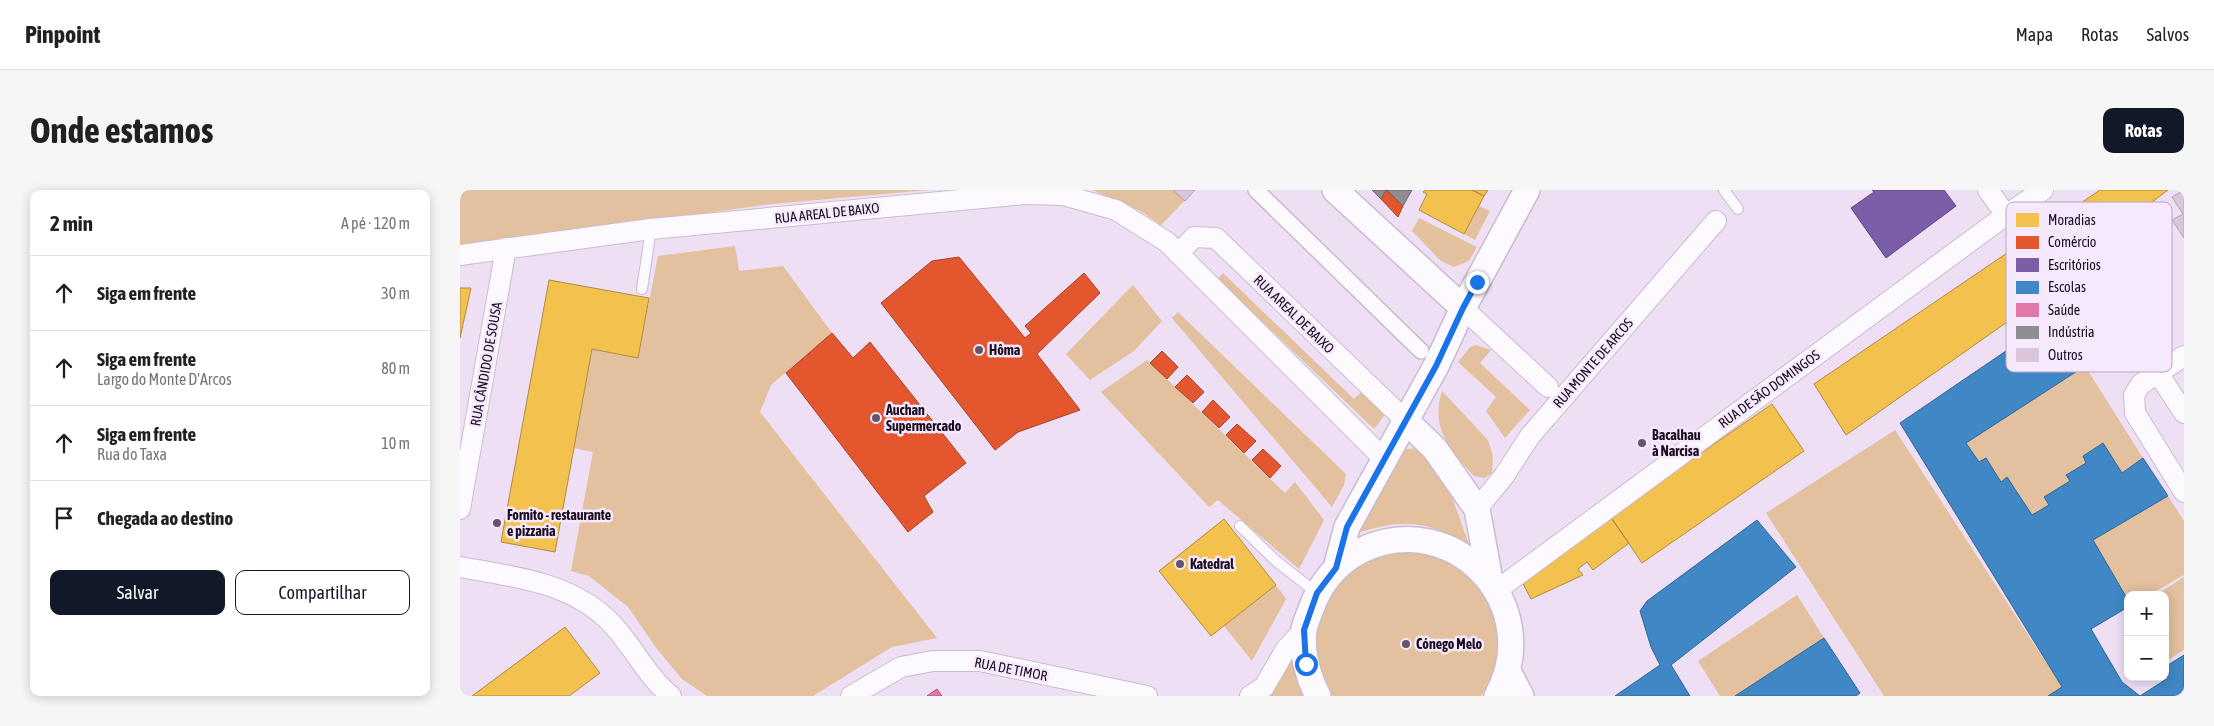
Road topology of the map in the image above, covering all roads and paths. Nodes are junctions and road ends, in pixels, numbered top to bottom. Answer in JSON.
{"nodes":[{"id":1,"x":1256,"y":190,"type":"edge"},
{"id":2,"x":1335,"y":190,"type":"edge"},
{"id":3,"x":1527,"y":190,"type":"edge"},
{"id":4,"x":1724,"y":190,"type":"edge"},
{"id":5,"x":1988,"y":190,"type":"edge"},
{"id":6,"x":2043,"y":190,"type":"edge"},
{"id":7,"x":2025,"y":202,"type":"edge"},
{"id":8,"x":1738,"y":209,"type":"dead end"},
{"id":9,"x":2006,"y":215,"type":"joint"},
{"id":10,"x":1716,"y":221,"type":"dead end"},
{"id":11,"x":651,"y":229,"type":"junction"},
{"id":12,"x":506,"y":248,"type":"junction"},
{"id":13,"x":1178,"y":254,"type":"junction"},
{"id":14,"x":460,"y":255,"type":"edge"},
{"id":15,"x":642,"y":289,"type":"dead end"},
{"id":16,"x":1454,"y":300,"type":"junction"},
{"id":17,"x":1421,"y":351,"type":"dead end"},
{"id":18,"x":2184,"y":356,"type":"edge"},
{"id":19,"x":2172,"y":364,"type":"edge"},
{"id":20,"x":2158,"y":373,"type":"joint"},
{"id":21,"x":1548,"y":387,"type":"dead end"},
{"id":22,"x":2184,"y":413,"type":"edge"},
{"id":23,"x":1405,"y":420,"type":"junction"},
{"id":24,"x":1384,"y":459,"type":"junction"},
{"id":25,"x":2184,"y":492,"type":"edge"},
{"id":26,"x":460,"y":509,"type":"edge"},
{"id":27,"x":1477,"y":509,"type":"junction"},
{"id":28,"x":1240,"y":526,"type":"dead end"},
{"id":29,"x":460,"y":567,"type":"edge"},
{"id":30,"x":1336,"y":568,"type":"junction"},
{"id":31,"x":1493,"y":585,"type":"junction"},
{"id":32,"x":1317,"y":593,"type":"junction"},
{"id":33,"x":1304,"y":630,"type":"junction"},
{"id":34,"x":1508,"y":671,"type":"junction"},
{"id":35,"x":1092,"y":690,"type":"edge"},
{"id":36,"x":659,"y":693,"type":"edge"},
{"id":37,"x":851,"y":696,"type":"edge"},
{"id":38,"x":1147,"y":696,"type":"edge"},
{"id":39,"x":1250,"y":696,"type":"edge"},
{"id":40,"x":1318,"y":696,"type":"edge"},
{"id":41,"x":1497,"y":696,"type":"edge"},
{"id":42,"x":1521,"y":696,"type":"edge"}],
"edges":[{"from":1,"to":17,"type":"street"},
{"from":2,"to":16,"type":"street"},
{"from":3,"to":16,"type":"street"},
{"from":4,"to":8,"type":"lane"},
{"from":5,"to":9,"type":"street"},
{"from":6,"to":7,"type":"street","name":"RUA DE SÃO DOMINGOS"},
{"from":9,"to":31,"type":"street","name":"RUA DE SÃO DOMINGOS"},
{"from":10,"to":27,"type":"street","name":"RUA MONTE DE ARCOS"},
{"from":11,"to":12,"type":"street","name":"RUA AREAL DE BAIXO"},
{"from":11,"to":13,"type":"street","name":"RUA AREAL DE BAIXO"},
{"from":11,"to":15,"type":"lane"},
{"from":12,"to":14,"type":"street","name":"RUA AREAL DE BAIXO"},
{"from":12,"to":26,"type":"street","name":"RUA CÂNDIDO DE SOUSA"},
{"from":13,"to":23,"type":"street","name":"RUA AREAL DE BAIXO"},
{"from":13,"to":24,"type":"street","name":"RUA AREAL DE BAIXO"},
{"from":16,"to":21,"type":"street"},
{"from":16,"to":23,"type":"street"},
{"from":18,"to":19,"type":"street"},
{"from":20,"to":22,"type":"street"},
{"from":20,"to":25,"type":"street"},
{"from":23,"to":24,"type":"street"},
{"from":23,"to":27,"type":"street"},
{"from":24,"to":30,"type":"street"},
{"from":27,"to":31,"type":"street"},
{"from":28,"to":32,"type":"lane"},
{"from":29,"to":36,"type":"street"},
{"from":30,"to":31,"type":"street"},
{"from":30,"to":32,"type":"street"},
{"from":31,"to":34,"type":"street"},
{"from":32,"to":33,"type":"street"},
{"from":33,"to":39,"type":"street"},
{"from":33,"to":40,"type":"street"},
{"from":34,"to":41,"type":"street"},
{"from":34,"to":42,"type":"street"},
{"from":35,"to":37,"type":"street","name":"RUA DE TIMOR"},
{"from":35,"to":38,"type":"street","name":"RUA DE TIMOR"}]}
